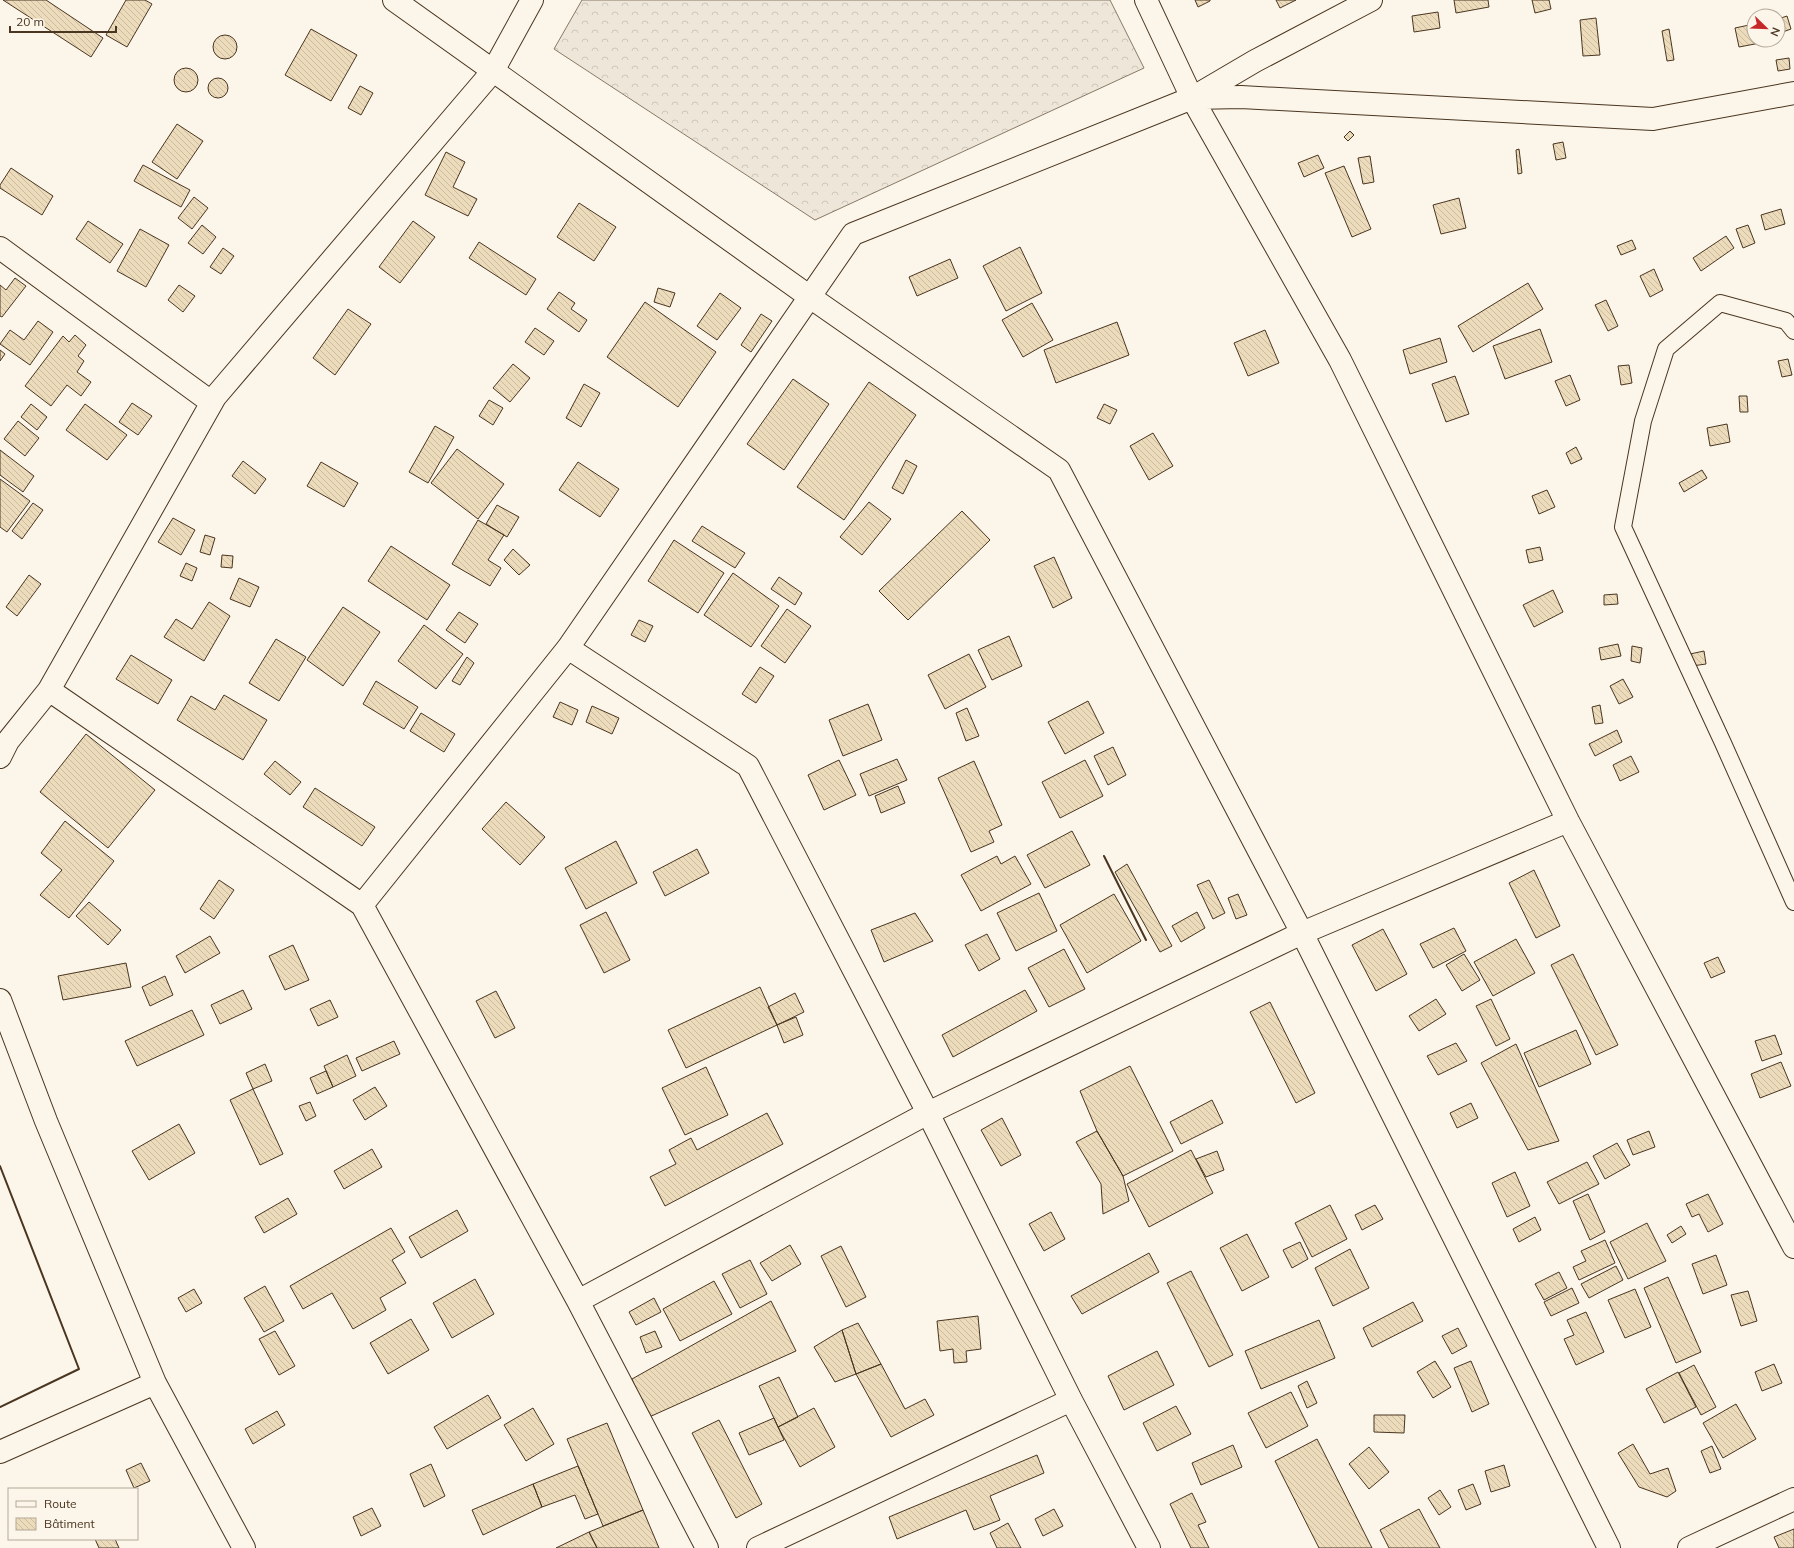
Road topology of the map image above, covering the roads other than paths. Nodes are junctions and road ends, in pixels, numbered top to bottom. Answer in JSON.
{"nodes":[{"id":1,"x":394,"y":0,"type":"edge"},
{"id":2,"x":532,"y":0,"type":"edge"},
{"id":3,"x":1146,"y":0,"type":"edge"},
{"id":4,"x":1371,"y":0,"type":"edge"},
{"id":5,"x":493,"y":71,"type":"junction"},
{"id":6,"x":1794,"y":93,"type":"edge"},
{"id":7,"x":1192,"y":98,"type":"junction"},
{"id":8,"x":0,"y":248,"type":"edge"},
{"id":9,"x":810,"y":297,"type":"junction"},
{"id":10,"x":1794,"y":331,"type":"edge"},
{"id":11,"x":211,"y":402,"type":"junction"},
{"id":12,"x":568,"y":648,"type":"junction"},
{"id":13,"x":49,"y":690,"type":"junction"},
{"id":14,"x":3,"y":744,"type":"edge"},
{"id":15,"x":1568,"y":821,"type":"junction"},
{"id":16,"x":1794,"y":902,"type":"edge"},
{"id":17,"x":362,"y":905,"type":"junction"},
{"id":18,"x":1302,"y":933,"type":"junction"},
{"id":19,"x":0,"y":1000,"type":"edge"},
{"id":20,"x":928,"y":1113,"type":"junction"},
{"id":21,"x":1794,"y":1247,"type":"edge"},
{"id":22,"x":578,"y":1300,"type":"junction"},
{"id":23,"x":155,"y":1383,"type":"junction"},
{"id":24,"x":1071,"y":1400,"type":"junction"},
{"id":25,"x":0,"y":1452,"type":"edge"},
{"id":26,"x":1794,"y":1499,"type":"edge"},
{"id":27,"x":244,"y":1548,"type":"edge"},
{"id":28,"x":707,"y":1548,"type":"edge"},
{"id":29,"x":758,"y":1548,"type":"edge"},
{"id":30,"x":1149,"y":1548,"type":"edge"},
{"id":31,"x":1609,"y":1548,"type":"edge"},
{"id":32,"x":1689,"y":1548,"type":"edge"}],
"edges":[{"from":1,"to":5,"type":"street"},
{"from":2,"to":5,"type":"street"},
{"from":3,"to":7,"type":"street"},
{"from":4,"to":7,"type":"street"},
{"from":5,"to":9,"type":"street"},
{"from":5,"to":11,"type":"street"},
{"from":6,"to":7,"type":"street"},
{"from":7,"to":9,"type":"street"},
{"from":7,"to":15,"type":"street"},
{"from":8,"to":11,"type":"street"},
{"from":9,"to":12,"type":"street"},
{"from":9,"to":18,"type":"street"},
{"from":10,"to":16,"type":"lane"},
{"from":11,"to":13,"type":"street"},
{"from":12,"to":17,"type":"street"},
{"from":12,"to":20,"type":"street"},
{"from":13,"to":14,"type":"street"},
{"from":13,"to":17,"type":"street"},
{"from":15,"to":18,"type":"street"},
{"from":15,"to":21,"type":"street"},
{"from":17,"to":22,"type":"street"},
{"from":18,"to":20,"type":"street"},
{"from":18,"to":31,"type":"street"},
{"from":19,"to":23,"type":"street"},
{"from":20,"to":22,"type":"street"},
{"from":20,"to":24,"type":"street"},
{"from":22,"to":28,"type":"street"},
{"from":23,"to":25,"type":"street"},
{"from":23,"to":27,"type":"street"},
{"from":24,"to":29,"type":"street"},
{"from":24,"to":30,"type":"street"},
{"from":26,"to":32,"type":"street"}]}
